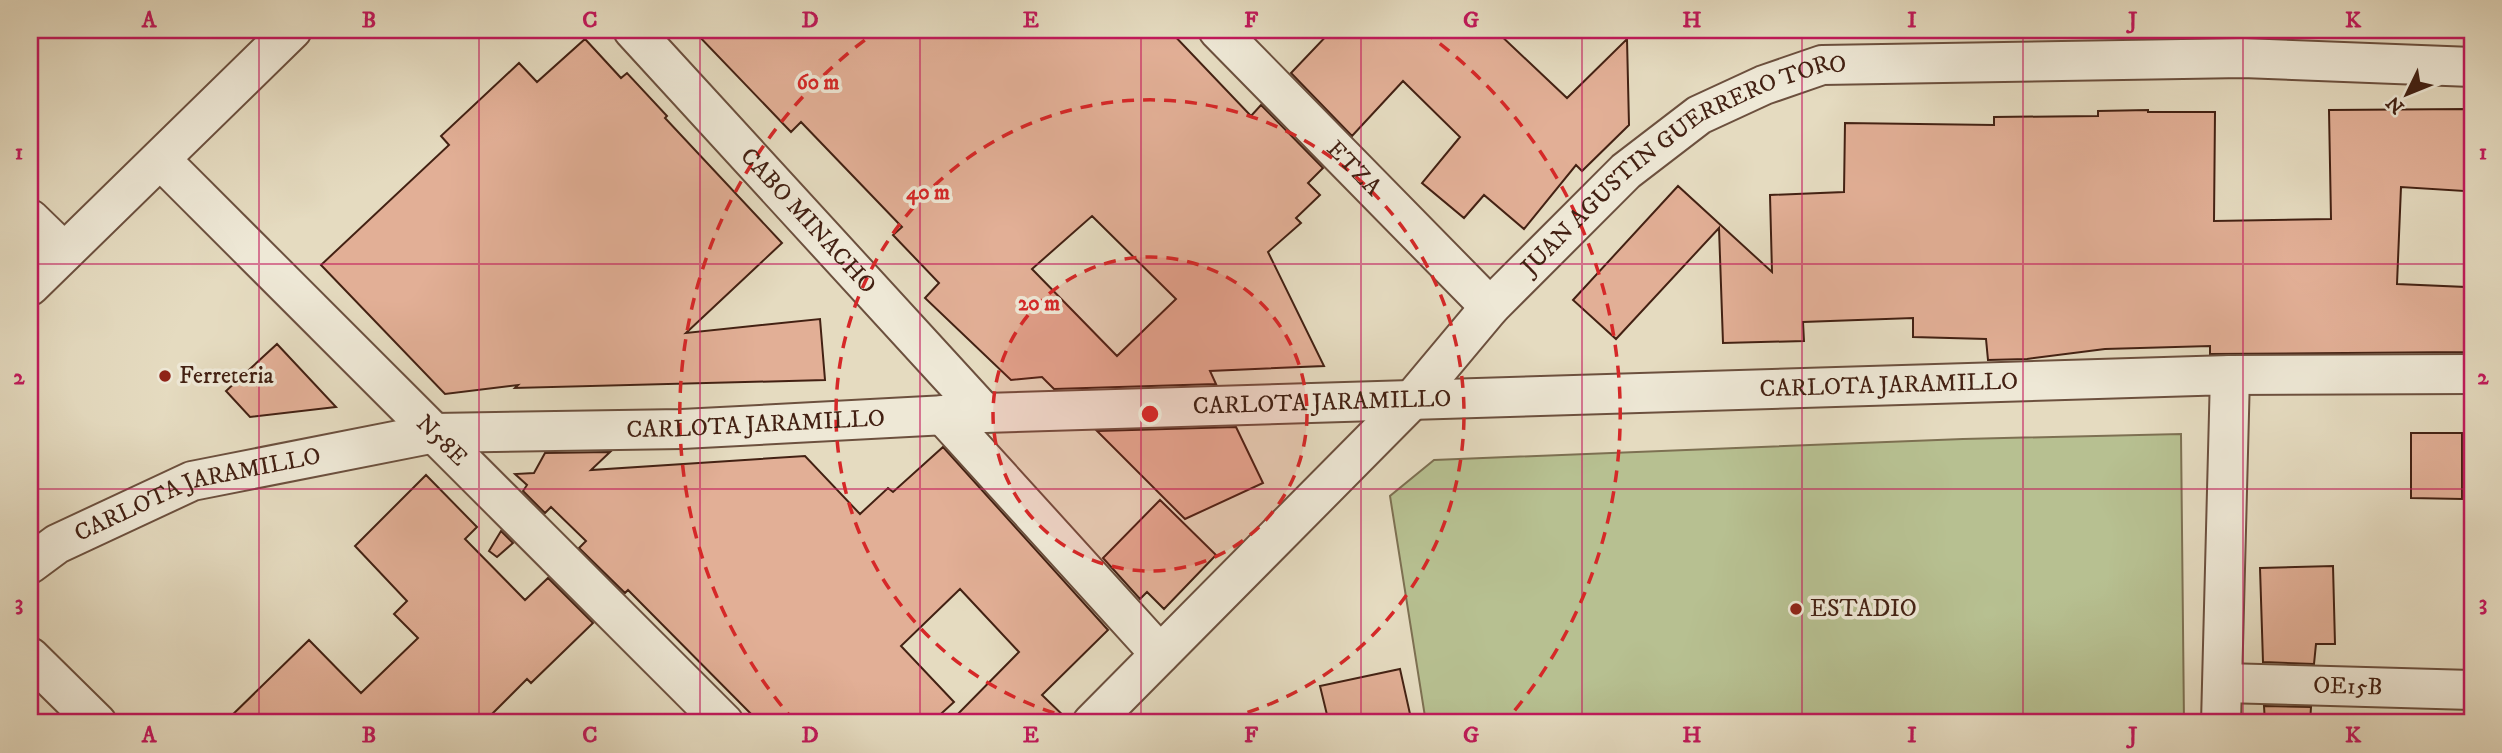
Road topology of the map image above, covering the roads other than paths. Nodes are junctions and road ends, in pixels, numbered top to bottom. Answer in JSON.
{"nodes":[{"id":1,"x":292,"y":30,"type":"edge"},
{"id":2,"x":633,"y":30,"type":"edge"},
{"id":3,"x":1218,"y":30,"type":"edge"},
{"id":4,"x":2243,"y":44,"type":"edge"},
{"id":5,"x":2472,"y":66,"type":"edge"},
{"id":6,"x":161,"y":160,"type":"junction"},
{"id":7,"x":30,"y":219,"type":"edge"},
{"id":8,"x":64,"y":252,"type":"junction"},
{"id":9,"x":30,"y":286,"type":"edge"},
{"id":10,"x":1490,"y":307,"type":"junction"},
{"id":11,"x":2230,"y":374,"type":"junction"},
{"id":12,"x":2472,"y":374,"type":"edge"},
{"id":13,"x":1413,"y":399,"type":"junction"},
{"id":14,"x":984,"y":413,"type":"junction"},
{"id":15,"x":943,"y":415,"type":"junction"},
{"id":16,"x":435,"y":433,"type":"junction"},
{"id":17,"x":30,"y":564,"type":"edge"},
{"id":18,"x":1160,"y":654,"type":"junction"},
{"id":19,"x":30,"y":657,"type":"edge"},
{"id":20,"x":2224,"y":683,"type":"junction"},
{"id":21,"x":2472,"y":690,"type":"edge"},
{"id":22,"x":97,"y":723,"type":"edge"},
{"id":23,"x":724,"y":723,"type":"edge"},
{"id":24,"x":1092,"y":723,"type":"edge"},
{"id":25,"x":2221,"y":723,"type":"edge"}],
"edges":[{"from":1,"to":6,"type":"street"},
{"from":2,"to":14,"type":"street","name":"CABO MINACHO"},
{"from":3,"to":10,"type":"street","name":"ETZA"},
{"from":4,"to":5,"type":"street","name":"JUAN AGUSTIN GUERRERO TORO"},
{"from":4,"to":10,"type":"street","name":"JUAN AGUSTIN GUERRERO TORO"},
{"from":6,"to":8,"type":"street"},
{"from":6,"to":16,"type":"street","name":"N58E"},
{"from":7,"to":8,"type":"street"},
{"from":8,"to":9,"type":"street"},
{"from":10,"to":13,"type":"street","name":"JUAN AGUSTIN GUERRERO TORO"},
{"from":11,"to":12,"type":"street","name":"CARLOTA JARAMILLO"},
{"from":11,"to":13,"type":"street","name":"CARLOTA JARAMILLO"},
{"from":11,"to":20,"type":"street"},
{"from":13,"to":14,"type":"street","name":"CARLOTA JARAMILLO"},
{"from":13,"to":18,"type":"street","name":"JUAN AGUSTIN GUERRERO TORO"},
{"from":14,"to":15,"type":"street","name":"CARLOTA JARAMILLO"},
{"from":15,"to":16,"type":"street","name":"CARLOTA JARAMILLO"},
{"from":15,"to":18,"type":"street"},
{"from":16,"to":17,"type":"street","name":"CARLOTA JARAMILLO"},
{"from":16,"to":23,"type":"street","name":"N58E"},
{"from":18,"to":24,"type":"street","name":"JUAN AGUSTIN GUERRERO TORO"},
{"from":19,"to":22,"type":"street"},
{"from":20,"to":21,"type":"street","name":"OE15B"},
{"from":20,"to":25,"type":"street"}]}
